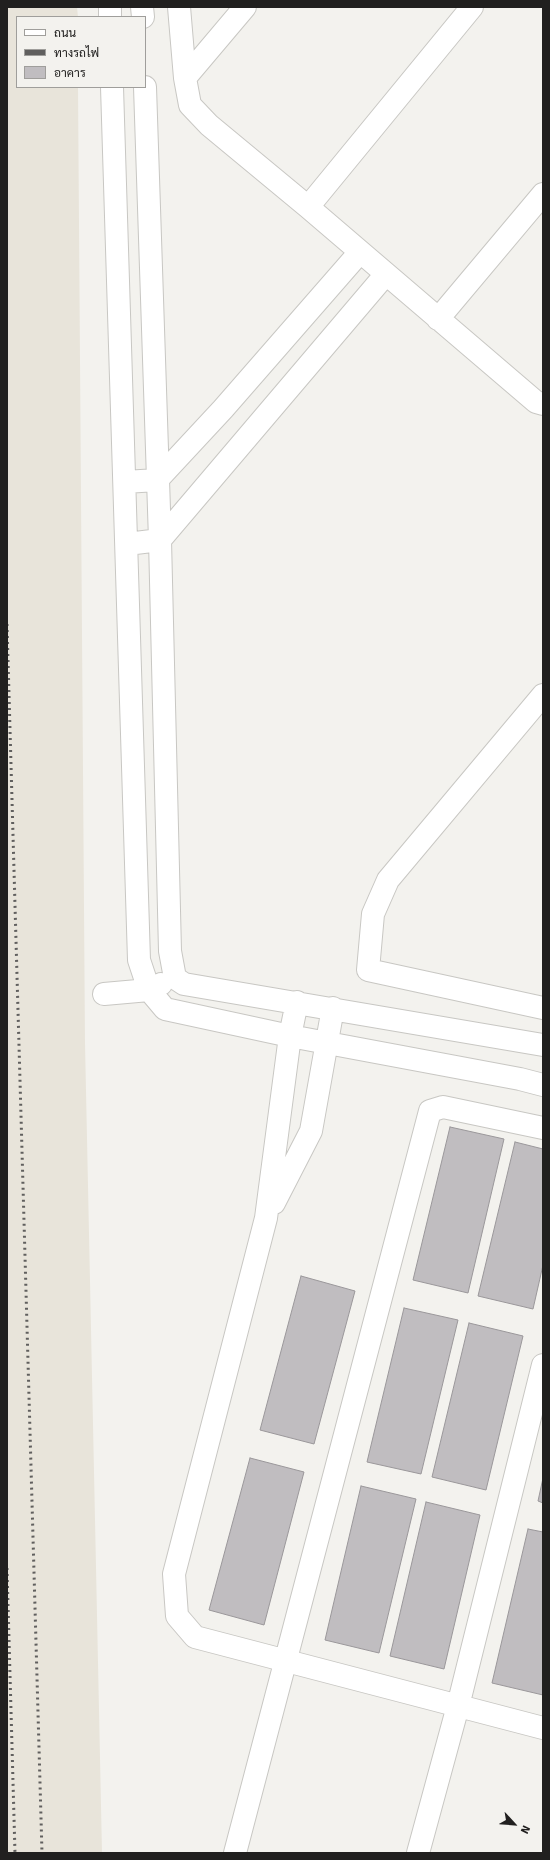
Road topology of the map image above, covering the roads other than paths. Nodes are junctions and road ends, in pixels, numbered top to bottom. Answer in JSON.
{"nodes":[{"id":1,"x":179,"y":7,"type":"edge"},
{"id":2,"x":245,"y":7,"type":"edge"},
{"id":3,"x":472,"y":7,"type":"edge"},
{"id":4,"x":185,"y":78,"type":"junction"},
{"id":5,"x":112,"y":88,"type":"edge"},
{"id":6,"x":145,"y":88,"type":"edge"},
{"id":7,"x":543,"y":194,"type":"edge"},
{"id":8,"x":308,"y":207,"type":"junction"},
{"id":9,"x":360,"y":252,"type":"junction"},
{"id":10,"x":386,"y":274,"type":"junction"},
{"id":11,"x":438,"y":319,"type":"junction"},
{"id":12,"x":543,"y":404,"type":"edge"},
{"id":13,"x":157,"y":480,"type":"junction"},
{"id":14,"x":125,"y":482,"type":"junction"},
{"id":15,"x":160,"y":540,"type":"junction"},
{"id":16,"x":127,"y":544,"type":"junction"},
{"id":17,"x":543,"y":695,"type":"edge"},
{"id":18,"x":176,"y":978,"type":"junction"},
{"id":19,"x":149,"y":990,"type":"junction"},
{"id":20,"x":104,"y":994,"type":"dead end"},
{"id":21,"x":297,"y":1002,"type":"junction"},
{"id":22,"x":541,"y":1003,"type":"edge"},
{"id":23,"x":333,"y":1008,"type":"junction"},
{"id":24,"x":290,"y":1036,"type":"junction"},
{"id":25,"x":326,"y":1043,"type":"junction"},
{"id":26,"x":543,"y":1045,"type":"edge"},
{"id":27,"x":543,"y":1086,"type":"edge"},
{"id":28,"x":543,"y":1128,"type":"edge"},
{"id":29,"x":266,"y":1218,"type":"junction"},
{"id":30,"x":543,"y":1365,"type":"edge"},
{"id":31,"x":284,"y":1660,"type":"junction"},
{"id":32,"x":458,"y":1706,"type":"junction"},
{"id":33,"x":543,"y":1728,"type":"edge"},
{"id":34,"x":235,"y":1853,"type":"edge"},
{"id":35,"x":418,"y":1853,"type":"edge"}],
"edges":[{"from":1,"to":4,"type":"street"},
{"from":2,"to":4,"type":"street"},
{"from":3,"to":8,"type":"street"},
{"from":4,"to":8,"type":"street"},
{"from":5,"to":14,"type":"street"},
{"from":6,"to":13,"type":"street"},
{"from":7,"to":11,"type":"street"},
{"from":8,"to":9,"type":"street"},
{"from":9,"to":10,"type":"street"},
{"from":9,"to":13,"type":"street"},
{"from":10,"to":11,"type":"street"},
{"from":10,"to":15,"type":"street"},
{"from":11,"to":12,"type":"street"},
{"from":13,"to":14,"type":"street"},
{"from":13,"to":15,"type":"street"},
{"from":14,"to":16,"type":"street"},
{"from":15,"to":16,"type":"street"},
{"from":15,"to":18,"type":"street"},
{"from":16,"to":19,"type":"street"},
{"from":17,"to":22,"type":"street"},
{"from":18,"to":19,"type":"street"},
{"from":18,"to":21,"type":"street"},
{"from":19,"to":20,"type":"street"},
{"from":19,"to":24,"type":"street"},
{"from":21,"to":23,"type":"street"},
{"from":21,"to":24,"type":"street"},
{"from":23,"to":25,"type":"street"},
{"from":23,"to":26,"type":"street"},
{"from":24,"to":25,"type":"street"},
{"from":24,"to":29,"type":"street"},
{"from":25,"to":27,"type":"street"},
{"from":25,"to":29,"type":"street"},
{"from":28,"to":31,"type":"street"},
{"from":29,"to":31,"type":"street"},
{"from":30,"to":32,"type":"street"},
{"from":31,"to":32,"type":"street"},
{"from":31,"to":34,"type":"street"},
{"from":32,"to":33,"type":"street"},
{"from":32,"to":35,"type":"street"}]}
